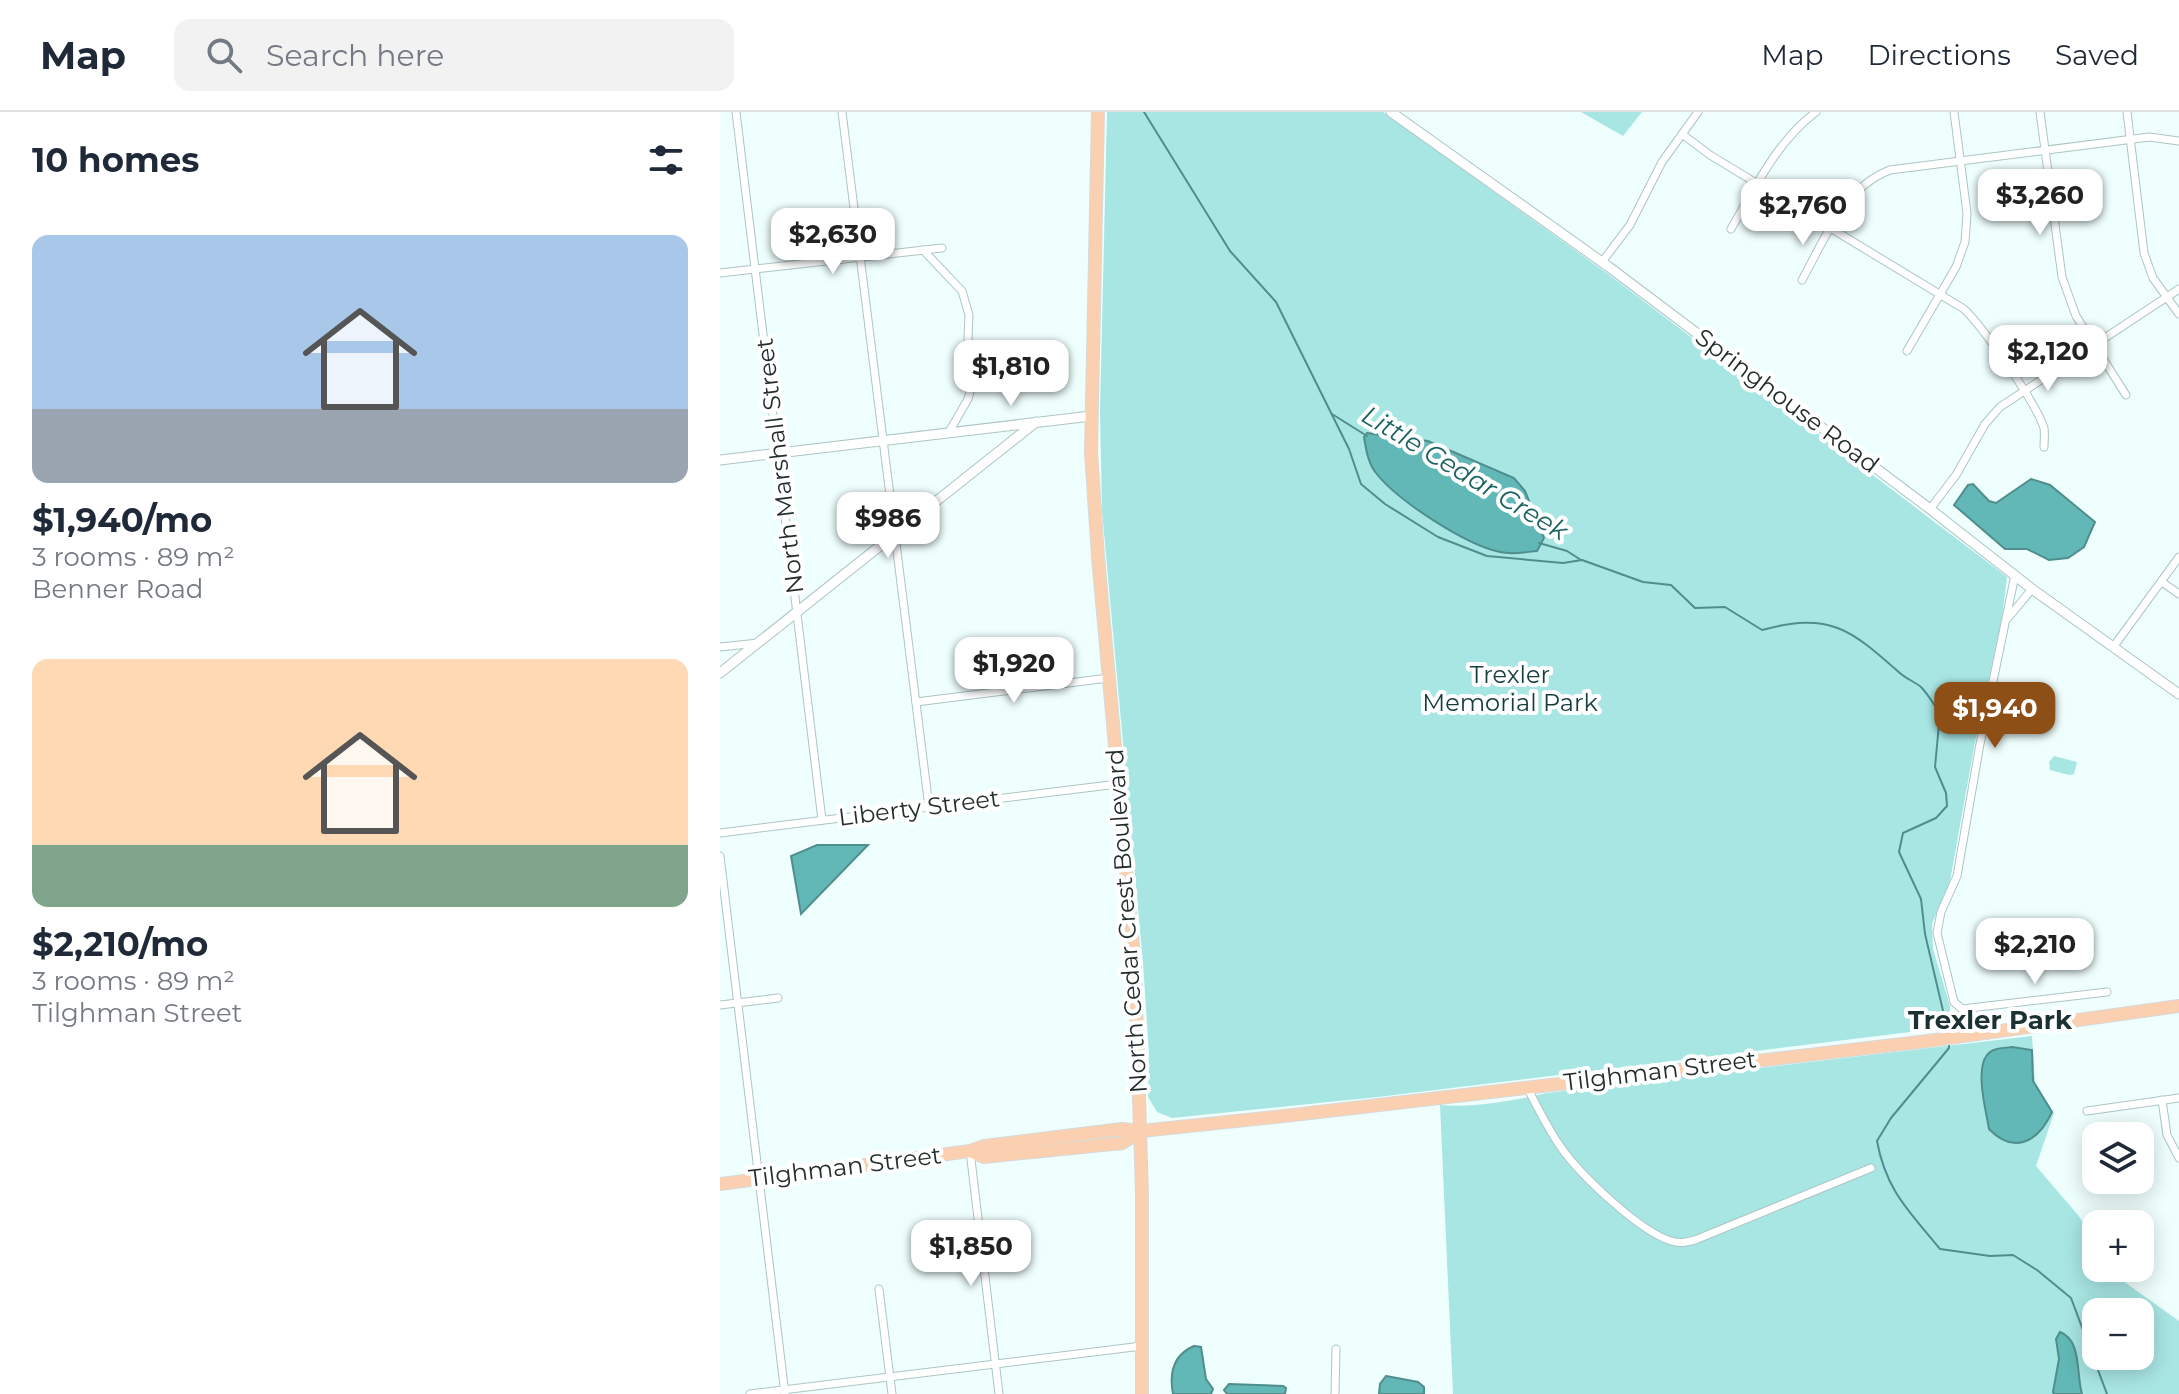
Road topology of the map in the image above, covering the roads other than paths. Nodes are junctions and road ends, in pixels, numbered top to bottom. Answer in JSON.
{"nodes":[{"id":1,"x":736,"y":112,"type":"edge"},
{"id":2,"x":842,"y":112,"type":"edge"},
{"id":3,"x":1098,"y":112,"type":"edge"},
{"id":4,"x":1391,"y":112,"type":"edge"},
{"id":5,"x":1698,"y":112,"type":"edge"},
{"id":6,"x":1816,"y":112,"type":"edge"},
{"id":7,"x":1954,"y":112,"type":"edge"},
{"id":8,"x":2040,"y":112,"type":"edge"},
{"id":9,"x":2127,"y":112,"type":"edge"},
{"id":10,"x":1682,"y":134,"type":"junction"},
{"id":11,"x":2131,"y":139,"type":"junction"},
{"id":12,"x":2179,"y":141,"type":"edge"},
{"id":13,"x":2045,"y":150,"type":"junction"},
{"id":14,"x":1959,"y":161,"type":"junction"},
{"id":15,"x":1758,"y":184,"type":"junction"},
{"id":16,"x":1831,"y":228,"type":"junction"},
{"id":17,"x":1731,"y":229,"type":"dead end"},
{"id":18,"x":942,"y":248,"type":"dead end"},
{"id":19,"x":923,"y":250,"type":"junction"},
{"id":20,"x":861,"y":257,"type":"junction"},
{"id":21,"x":1602,"y":262,"type":"junction"},
{"id":22,"x":756,"y":269,"type":"junction"},
{"id":23,"x":720,"y":273,"type":"edge"},
{"id":24,"x":1802,"y":280,"type":"dead end"},
{"id":25,"x":2179,"y":289,"type":"edge"},
{"id":26,"x":1940,"y":293,"type":"junction"},
{"id":27,"x":2166,"y":298,"type":"junction"},
{"id":28,"x":2179,"y":314,"type":"edge"},
{"id":29,"x":2093,"y":344,"type":"junction"},
{"id":30,"x":1907,"y":351,"type":"dead end"},
{"id":31,"x":2023,"y":391,"type":"junction"},
{"id":32,"x":2126,"y":395,"type":"dead end"},
{"id":33,"x":1091,"y":416,"type":"junction"},
{"id":34,"x":1036,"y":422,"type":"junction"},
{"id":35,"x":989,"y":427,"type":"junction"},
{"id":36,"x":949,"y":432,"type":"junction"},
{"id":37,"x":883,"y":440,"type":"junction"},
{"id":38,"x":1013,"y":440,"type":"junction"},
{"id":39,"x":2044,"y":447,"type":"dead end"},
{"id":40,"x":778,"y":453,"type":"junction"},
{"id":41,"x":720,"y":460,"type":"edge"},
{"id":42,"x":1930,"y":509,"type":"junction"},
{"id":43,"x":895,"y":534,"type":"junction"},
{"id":44,"x":2179,"y":557,"type":"edge"},
{"id":45,"x":2015,"y":575,"type":"junction"},
{"id":46,"x":2162,"y":582,"type":"junction"},
{"id":47,"x":2032,"y":589,"type":"junction"},
{"id":48,"x":2179,"y":594,"type":"edge"},
{"id":49,"x":797,"y":612,"type":"junction"},
{"id":50,"x":2007,"y":620,"type":"junction"},
{"id":51,"x":759,"y":642,"type":"junction"},
{"id":52,"x":2114,"y":646,"type":"junction"},
{"id":53,"x":720,"y":647,"type":"edge"},
{"id":54,"x":720,"y":673,"type":"edge"},
{"id":55,"x":1109,"y":678,"type":"junction"},
{"id":56,"x":2179,"y":694,"type":"edge"},
{"id":57,"x":916,"y":702,"type":"junction"},
{"id":58,"x":1118,"y":784,"type":"junction"},
{"id":59,"x":929,"y":807,"type":"junction"},
{"id":60,"x":822,"y":820,"type":"junction"},
{"id":61,"x":720,"y":833,"type":"edge"},
{"id":62,"x":720,"y":856,"type":"edge"},
{"id":63,"x":2107,"y":992,"type":"dead end"},
{"id":64,"x":778,"y":998,"type":"dead end"},
{"id":65,"x":738,"y":1003,"type":"junction"},
{"id":66,"x":720,"y":1005,"type":"edge"},
{"id":67,"x":2179,"y":1006,"type":"edge"},
{"id":68,"x":1527,"y":1087,"type":"junction"},
{"id":69,"x":2179,"y":1098,"type":"edge"},
{"id":70,"x":2162,"y":1100,"type":"junction"},
{"id":71,"x":2087,"y":1111,"type":"dead end"},
{"id":72,"x":1141,"y":1131,"type":"junction"},
{"id":73,"x":970,"y":1151,"type":"junction"},
{"id":74,"x":2179,"y":1158,"type":"edge"},
{"id":75,"x":1871,"y":1168,"type":"dead end"},
{"id":76,"x":760,"y":1179,"type":"junction"},
{"id":77,"x":720,"y":1184,"type":"edge"},
{"id":78,"x":879,"y":1289,"type":"dead end"},
{"id":79,"x":1142,"y":1346,"type":"junction"},
{"id":80,"x":1336,"y":1349,"type":"dead end"},
{"id":81,"x":995,"y":1365,"type":"junction"},
{"id":82,"x":890,"y":1377,"type":"junction"},
{"id":83,"x":785,"y":1392,"type":"edge"},
{"id":84,"x":750,"y":1394,"type":"edge"},
{"id":85,"x":892,"y":1394,"type":"edge"},
{"id":86,"x":999,"y":1394,"type":"edge"},
{"id":87,"x":1142,"y":1394,"type":"edge"},
{"id":88,"x":1335,"y":1394,"type":"edge"}],
"edges":[{"from":1,"to":22,"type":"street","name":"North Marshall Street"},
{"from":2,"to":20,"type":"street"},
{"from":3,"to":33,"type":"main road","name":"North Cedar Crest Boulevard"},
{"from":4,"to":21,"type":"street","name":"Springhouse Road"},
{"from":5,"to":10,"type":"street"},
{"from":6,"to":15,"type":"street"},
{"from":7,"to":14,"type":"street"},
{"from":8,"to":13,"type":"street"},
{"from":9,"to":11,"type":"street"},
{"from":10,"to":15,"type":"street"},
{"from":10,"to":21,"type":"street"},
{"from":11,"to":12,"type":"street"},
{"from":11,"to":13,"type":"street"},
{"from":11,"to":27,"type":"street"},
{"from":13,"to":14,"type":"street"},
{"from":13,"to":29,"type":"street"},
{"from":14,"to":16,"type":"street"},
{"from":14,"to":26,"type":"street"},
{"from":15,"to":16,"type":"street"},
{"from":15,"to":17,"type":"street"},
{"from":16,"to":24,"type":"street"},
{"from":16,"to":26,"type":"street"},
{"from":18,"to":19,"type":"street"},
{"from":19,"to":20,"type":"street"},
{"from":19,"to":36,"type":"street"},
{"from":20,"to":22,"type":"street"},
{"from":20,"to":37,"type":"street"},
{"from":21,"to":42,"type":"street","name":"Springhouse Road"},
{"from":22,"to":23,"type":"street"},
{"from":22,"to":40,"type":"street","name":"North Marshall Street"},
{"from":25,"to":27,"type":"street"},
{"from":26,"to":30,"type":"street"},
{"from":26,"to":31,"type":"street"},
{"from":27,"to":28,"type":"street"},
{"from":27,"to":29,"type":"street"},
{"from":29,"to":31,"type":"street"},
{"from":29,"to":32,"type":"street"},
{"from":31,"to":39,"type":"street"},
{"from":31,"to":42,"type":"street"},
{"from":33,"to":34,"type":"street"},
{"from":33,"to":55,"type":"main road","name":"North Cedar Crest Boulevard"},
{"from":34,"to":35,"type":"street"},
{"from":34,"to":38,"type":"street"},
{"from":35,"to":36,"type":"street"},
{"from":35,"to":38,"type":"street"},
{"from":36,"to":37,"type":"street"},
{"from":37,"to":40,"type":"street"},
{"from":37,"to":43,"type":"street"},
{"from":38,"to":43,"type":"street"},
{"from":40,"to":41,"type":"street"},
{"from":40,"to":49,"type":"street","name":"North Marshall Street"},
{"from":42,"to":45,"type":"street","name":"Springhouse Road"},
{"from":43,"to":49,"type":"street"},
{"from":43,"to":57,"type":"street"},
{"from":44,"to":46,"type":"street"},
{"from":45,"to":47,"type":"street","name":"Springhouse Road"},
{"from":45,"to":50,"type":"street"},
{"from":46,"to":48,"type":"street"},
{"from":46,"to":52,"type":"street"},
{"from":47,"to":50,"type":"street"},
{"from":47,"to":52,"type":"street","name":"Springhouse Road"},
{"from":49,"to":51,"type":"street"},
{"from":49,"to":60,"type":"street","name":"North Marshall Street"},
{"from":50,"to":63,"type":"street"},
{"from":51,"to":53,"type":"street"},
{"from":51,"to":54,"type":"street"},
{"from":52,"to":56,"type":"street","name":"Springhouse Road"},
{"from":55,"to":57,"type":"street"},
{"from":55,"to":58,"type":"main road","name":"North Cedar Crest Boulevard"},
{"from":57,"to":59,"type":"street"},
{"from":58,"to":59,"type":"street","name":"Liberty Street"},
{"from":58,"to":72,"type":"main road","name":"North Cedar Crest Boulevard"},
{"from":59,"to":60,"type":"street","name":"Liberty Street"},
{"from":60,"to":61,"type":"street","name":"Liberty Street"},
{"from":62,"to":65,"type":"street"},
{"from":64,"to":65,"type":"street"},
{"from":65,"to":66,"type":"street"},
{"from":65,"to":76,"type":"street"},
{"from":67,"to":68,"type":"main road","name":"Tilghman Street"},
{"from":68,"to":72,"type":"main road","name":"Tilghman Street"},
{"from":68,"to":75,"type":"street"},
{"from":69,"to":70,"type":"street"},
{"from":70,"to":71,"type":"street"},
{"from":70,"to":74,"type":"street"},
{"from":72,"to":73,"type":"main road","name":"Tilghman Street"},
{"from":72,"to":79,"type":"main road","name":"North Cedar Crest Boulevard"},
{"from":73,"to":76,"type":"main road","name":"Tilghman Street"},
{"from":73,"to":81,"type":"street"},
{"from":76,"to":77,"type":"main road","name":"Tilghman Street"},
{"from":76,"to":83,"type":"street"},
{"from":78,"to":82,"type":"street"},
{"from":79,"to":81,"type":"street"},
{"from":79,"to":87,"type":"main road","name":"North Cedar Crest Boulevard"},
{"from":80,"to":88,"type":"street"},
{"from":81,"to":82,"type":"street"},
{"from":81,"to":86,"type":"street"},
{"from":82,"to":83,"type":"street"},
{"from":82,"to":85,"type":"street"},
{"from":83,"to":84,"type":"street"}]}
